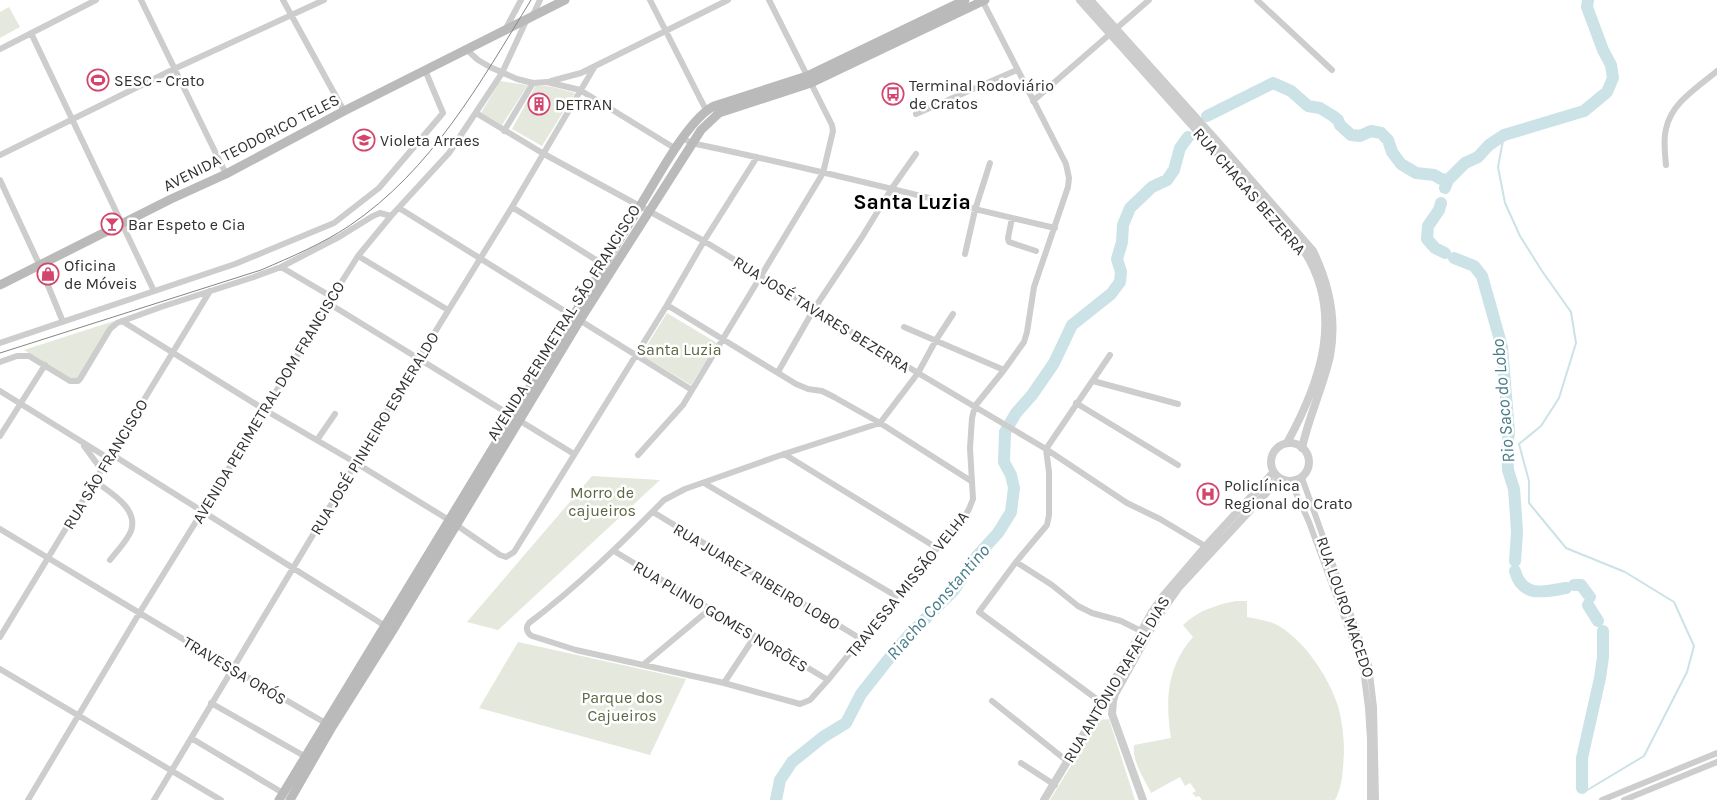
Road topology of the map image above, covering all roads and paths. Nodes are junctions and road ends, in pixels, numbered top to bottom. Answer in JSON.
{"nodes":[{"id":1,"x":96,"y":0,"type":"edge"},
{"id":2,"x":142,"y":0,"type":"edge"},
{"id":3,"x":283,"y":0,"type":"edge"},
{"id":4,"x":324,"y":0,"type":"edge"},
{"id":5,"x":521,"y":0,"type":"edge"},
{"id":6,"x":540,"y":0,"type":"edge"},
{"id":7,"x":565,"y":0,"type":"edge"},
{"id":8,"x":650,"y":0,"type":"edge"},
{"id":9,"x":728,"y":0,"type":"edge"},
{"id":10,"x":769,"y":0,"type":"edge"},
{"id":11,"x":965,"y":0,"type":"edge"},
{"id":12,"x":983,"y":0,"type":"edge"},
{"id":13,"x":1080,"y":0,"type":"edge"},
{"id":14,"x":1090,"y":0,"type":"edge"},
{"id":15,"x":1149,"y":0,"type":"edge"},
{"id":16,"x":1258,"y":0,"type":"edge"},
{"id":17,"x":290,"y":15,"type":"junction"},
{"id":18,"x":530,"y":18,"type":"junction"},
{"id":19,"x":505,"y":30,"type":"junction"},
{"id":20,"x":666,"y":30,"type":"junction"},
{"id":21,"x":1113,"y":31,"type":"junction"},
{"id":22,"x":31,"y":33,"type":"junction"},
{"id":23,"x":896,"y":38,"type":"junction"},
{"id":24,"x":0,"y":49,"type":"edge"},
{"id":25,"x":466,"y":49,"type":"junction"},
{"id":26,"x":595,"y":66,"type":"junction"},
{"id":27,"x":174,"y":69,"type":"junction"},
{"id":28,"x":425,"y":70,"type":"junction"},
{"id":29,"x":1017,"y":70,"type":"junction"},
{"id":30,"x":1332,"y":70,"type":"dead end"},
{"id":31,"x":1717,"y":71,"type":"edge"},
{"id":32,"x":502,"y":73,"type":"junction"},
{"id":33,"x":809,"y":80,"type":"junction"},
{"id":34,"x":547,"y":82,"type":"junction"},
{"id":35,"x":533,"y":83,"type":"junction"},
{"id":36,"x":580,"y":90,"type":"junction"},
{"id":37,"x":747,"y":100,"type":"junction"},
{"id":38,"x":1033,"y":101,"type":"junction"},
{"id":39,"x":706,"y":110,"type":"junction"},
{"id":40,"x":344,"y":111,"type":"junction"},
{"id":41,"x":476,"y":113,"type":"junction"},
{"id":42,"x":916,"y":114,"type":"dead end"},
{"id":43,"x":72,"y":119,"type":"junction"},
{"id":44,"x":504,"y":131,"type":"junction"},
{"id":45,"x":687,"y":141,"type":"junction"},
{"id":46,"x":676,"y":148,"type":"junction"},
{"id":47,"x":544,"y":154,"type":"junction"},
{"id":48,"x":916,"y":154,"type":"dead end"},
{"id":49,"x":0,"y":155,"type":"edge"},
{"id":50,"x":757,"y":157,"type":"junction"},
{"id":51,"x":990,"y":163,"type":"dead end"},
{"id":52,"x":1666,"y":165,"type":"dead end"},
{"id":53,"x":823,"y":173,"type":"junction"},
{"id":54,"x":226,"y":174,"type":"junction"},
{"id":55,"x":0,"y":180,"type":"edge"},
{"id":56,"x":892,"y":188,"type":"junction"},
{"id":57,"x":640,"y":206,"type":"junction"},
{"id":58,"x":512,"y":207,"type":"junction"},
{"id":59,"x":398,"y":208,"type":"junction"},
{"id":60,"x":975,"y":210,"type":"junction"},
{"id":61,"x":649,"y":211,"type":"junction"},
{"id":62,"x":391,"y":216,"type":"junction"},
{"id":63,"x":1012,"y":218,"type":"junction"},
{"id":64,"x":122,"y":224,"type":"junction"},
{"id":65,"x":1054,"y":228,"type":"junction"},
{"id":66,"x":704,"y":241,"type":"junction"},
{"id":67,"x":1036,"y":251,"type":"dead end"},
{"id":68,"x":965,"y":254,"type":"dead end"},
{"id":69,"x":358,"y":256,"type":"junction"},
{"id":70,"x":480,"y":258,"type":"junction"},
{"id":71,"x":604,"y":265,"type":"junction"},
{"id":72,"x":40,"y":266,"type":"junction"},
{"id":73,"x":282,"y":267,"type":"junction"},
{"id":74,"x":760,"y":276,"type":"junction"},
{"id":75,"x":0,"y":285,"type":"edge"},
{"id":76,"x":154,"y":291,"type":"junction"},
{"id":77,"x":210,"y":291,"type":"junction"},
{"id":78,"x":330,"y":300,"type":"junction"},
{"id":79,"x":667,"y":305,"type":"junction"},
{"id":80,"x":814,"y":309,"type":"junction"},
{"id":81,"x":448,"y":310,"type":"junction"},
{"id":82,"x":953,"y":314,"type":"dead end"},
{"id":83,"x":577,"y":318,"type":"junction"},
{"id":84,"x":122,"y":321,"type":"junction"},
{"id":85,"x":63,"y":322,"type":"junction"},
{"id":86,"x":904,"y":327,"type":"dead end"},
{"id":87,"x":723,"y":339,"type":"junction"},
{"id":88,"x":936,"y":340,"type":"junction"},
{"id":89,"x":0,"y":343,"type":"edge"},
{"id":90,"x":173,"y":353,"type":"junction"},
{"id":91,"x":1110,"y":355,"type":"dead end"},
{"id":92,"x":635,"y":356,"type":"junction"},
{"id":93,"x":419,"y":358,"type":"junction"},
{"id":94,"x":0,"y":362,"type":"edge"},
{"id":95,"x":45,"y":365,"type":"junction"},
{"id":96,"x":1004,"y":370,"type":"junction"},
{"id":97,"x":778,"y":372,"type":"junction"},
{"id":98,"x":918,"y":373,"type":"junction"},
{"id":99,"x":1093,"y":381,"type":"junction"},
{"id":100,"x":692,"y":390,"type":"junction"},
{"id":101,"x":0,"y":391,"type":"edge"},
{"id":102,"x":1076,"y":403,"type":"junction"},
{"id":103,"x":20,"y":404,"type":"junction"},
{"id":104,"x":1178,"y":404,"type":"dead end"},
{"id":105,"x":975,"y":406,"type":"junction"},
{"id":106,"x":265,"y":410,"type":"junction"},
{"id":107,"x":335,"y":414,"type":"dead end"},
{"id":108,"x":516,"y":419,"type":"junction"},
{"id":109,"x":880,"y":423,"type":"junction"},
{"id":110,"x":0,"y":436,"type":"edge"},
{"id":111,"x":317,"y":440,"type":"junction"},
{"id":112,"x":82,"y":443,"type":"junction"},
{"id":113,"x":1287,"y":443,"type":"junction"},
{"id":114,"x":1302,"y":448,"type":"junction"},
{"id":115,"x":1046,"y":449,"type":"junction"},
{"id":116,"x":574,"y":454,"type":"junction"},
{"id":117,"x":784,"y":454,"type":"junction"},
{"id":118,"x":638,"y":455,"type":"dead end"},
{"id":119,"x":110,"y":456,"type":"junction"},
{"id":120,"x":356,"y":463,"type":"junction"},
{"id":121,"x":1178,"y":465,"type":"dead end"},
{"id":122,"x":101,"y":469,"type":"junction"},
{"id":123,"x":1276,"y":476,"type":"junction"},
{"id":124,"x":1302,"y":478,"type":"junction"},
{"id":125,"x":95,"y":481,"type":"junction"},
{"id":126,"x":972,"y":481,"type":"junction"},
{"id":127,"x":1291,"y":482,"type":"junction"},
{"id":128,"x":704,"y":483,"type":"junction"},
{"id":129,"x":202,"y":512,"type":"junction"},
{"id":130,"x":652,"y":512,"type":"junction"},
{"id":131,"x":452,"y":523,"type":"junction"},
{"id":132,"x":0,"y":529,"type":"edge"},
{"id":133,"x":937,"y":548,"type":"junction"},
{"id":134,"x":1209,"y":548,"type":"junction"},
{"id":135,"x":614,"y":551,"type":"junction"},
{"id":136,"x":48,"y":558,"type":"junction"},
{"id":137,"x":110,"y":560,"type":"dead end"},
{"id":138,"x":1016,"y":562,"type":"junction"},
{"id":139,"x":293,"y":568,"type":"junction"},
{"id":140,"x":896,"y":596,"type":"junction"},
{"id":141,"x":710,"y":609,"type":"junction"},
{"id":142,"x":140,"y":612,"type":"junction"},
{"id":143,"x":389,"y":628,"type":"junction"},
{"id":144,"x":1141,"y":631,"type":"junction"},
{"id":145,"x":755,"y":636,"type":"junction"},
{"id":146,"x":0,"y":637,"type":"edge"},
{"id":147,"x":861,"y":639,"type":"junction"},
{"id":148,"x":1134,"y":652,"type":"junction"},
{"id":149,"x":644,"y":664,"type":"junction"},
{"id":150,"x":0,"y":669,"type":"edge"},
{"id":151,"x":231,"y":669,"type":"junction"},
{"id":152,"x":828,"y":680,"type":"junction"},
{"id":153,"x":724,"y":683,"type":"junction"},
{"id":154,"x":992,"y":701,"type":"dead end"},
{"id":155,"x":211,"y":703,"type":"junction"},
{"id":156,"x":1102,"y":703,"type":"junction"},
{"id":157,"x":1097,"y":712,"type":"junction"},
{"id":158,"x":1112,"y":714,"type":"junction"},
{"id":159,"x":78,"y":716,"type":"junction"},
{"id":160,"x":329,"y":725,"type":"junction"},
{"id":161,"x":191,"y":738,"type":"junction"},
{"id":162,"x":1717,"y":753,"type":"edge"},
{"id":163,"x":306,"y":756,"type":"junction"},
{"id":164,"x":1067,"y":761,"type":"junction"},
{"id":165,"x":1717,"y":762,"type":"edge"},
{"id":166,"x":1021,"y":763,"type":"dead end"},
{"id":167,"x":171,"y":770,"type":"junction"},
{"id":168,"x":1054,"y":784,"type":"junction"},
{"id":169,"x":288,"y":798,"type":"edge"},
{"id":170,"x":28,"y":800,"type":"edge"},
{"id":171,"x":154,"y":800,"type":"edge"},
{"id":172,"x":221,"y":800,"type":"edge"},
{"id":173,"x":1044,"y":800,"type":"edge"},
{"id":174,"x":1143,"y":800,"type":"edge"},
{"id":175,"x":1370,"y":800,"type":"edge"},
{"id":176,"x":1376,"y":800,"type":"edge"},
{"id":177,"x":1602,"y":800,"type":"edge"},
{"id":178,"x":1624,"y":800,"type":"edge"}],
"edges":[{"from":1,"to":22,"type":"street"},
{"from":2,"to":27,"type":"street"},
{"from":3,"to":17,"type":"street"},
{"from":4,"to":17,"type":"street"},
{"from":5,"to":19,"type":"street"},
{"from":6,"to":18,"type":"street","name":"AVENIDA PERIMETRAL DOM FRANCISCO"},
{"from":7,"to":18,"type":"main road","name":"AVENIDA TEODORICO TELES"},
{"from":8,"to":20,"type":"street"},
{"from":9,"to":20,"type":"street"},
{"from":10,"to":33,"type":"street"},
{"from":11,"to":23,"type":"main road","name":"AVENIDA PERIMETRAL SÃO FRANCISCO"},
{"from":12,"to":23,"type":"main road","name":"AVENIDA PERIMETRAL SÃO FRANCISCO"},
{"from":12,"to":29,"type":"street"},
{"from":13,"to":21,"type":"street","name":"RUA CHAGAS BEZERRA"},
{"from":14,"to":21,"type":"street","name":"RUA CHAGAS BEZERRA"},
{"from":15,"to":21,"type":"street"},
{"from":16,"to":30,"type":"street"},
{"from":17,"to":27,"type":"street"},
{"from":17,"to":40,"type":"street"},
{"from":18,"to":19,"type":"main road","name":"AVENIDA TEODORICO TELES"},
{"from":18,"to":32,"type":"street","name":"AVENIDA PERIMETRAL DOM FRANCISCO"},
{"from":19,"to":25,"type":"main road","name":"AVENIDA TEODORICO TELES"},
{"from":20,"to":26,"type":"street"},
{"from":20,"to":39,"type":"street"},
{"from":21,"to":38,"type":"street"},
{"from":21,"to":113,"type":"street","name":"RUA CHAGAS BEZERRA"},
{"from":21,"to":114,"type":"street","name":"RUA CHAGAS BEZERRA"},
{"from":22,"to":24,"type":"street"},
{"from":22,"to":43,"type":"street"},
{"from":23,"to":33,"type":"main road","name":"AVENIDA PERIMETRAL SÃO FRANCISCO"},
{"from":25,"to":28,"type":"main road","name":"AVENIDA TEODORICO TELES"},
{"from":25,"to":32,"type":"street"},
{"from":26,"to":34,"type":"street"},
{"from":26,"to":36,"type":"street","name":"RUA JOSÉ PINHEIRO ESMERALDO"},
{"from":27,"to":43,"type":"street"},
{"from":27,"to":54,"type":"street"},
{"from":28,"to":40,"type":"main road","name":"AVENIDA TEODORICO TELES"},
{"from":28,"to":76,"type":"street"},
{"from":29,"to":38,"type":"street"},
{"from":29,"to":42,"type":"street"},
{"from":31,"to":52,"type":"street"},
{"from":32,"to":35,"type":"street"},
{"from":32,"to":41,"type":"street","name":"AVENIDA PERIMETRAL DOM FRANCISCO"},
{"from":33,"to":37,"type":"main road","name":"AVENIDA PERIMETRAL SÃO FRANCISCO"},
{"from":33,"to":53,"type":"street"},
{"from":34,"to":35,"type":"street"},
{"from":34,"to":36,"type":"street"},
{"from":35,"to":44,"type":"street"},
{"from":36,"to":46,"type":"street"},
{"from":36,"to":47,"type":"street","name":"RUA JOSÉ PINHEIRO ESMERALDO"},
{"from":37,"to":39,"type":"main road","name":"AVENIDA PERIMETRAL SÃO FRANCISCO"},
{"from":37,"to":45,"type":"main road","name":"AVENIDA PERIMETRAL SÃO FRANCISCO"},
{"from":38,"to":65,"type":"street","name":"TRAVESSA MISSÃO VELHA"},
{"from":39,"to":45,"type":"main road","name":"AVENIDA PERIMETRAL SÃO FRANCISCO"},
{"from":40,"to":54,"type":"main road","name":"AVENIDA TEODORICO TELES"},
{"from":41,"to":44,"type":"street","name":"RUA JOSÉ TAVARES BEZERRA"},
{"from":41,"to":59,"type":"street","name":"AVENIDA PERIMETRAL DOM FRANCISCO"},
{"from":43,"to":49,"type":"street"},
{"from":43,"to":64,"type":"street"},
{"from":44,"to":47,"type":"street","name":"RUA JOSÉ TAVARES BEZERRA"},
{"from":45,"to":46,"type":"main road","name":"AVENIDA PERIMETRAL SÃO FRANCISCO"},
{"from":45,"to":50,"type":"street"},
{"from":45,"to":61,"type":"main road","name":"AVENIDA PERIMETRAL SÃO FRANCISCO"},
{"from":46,"to":57,"type":"main road","name":"AVENIDA PERIMETRAL SÃO FRANCISCO"},
{"from":47,"to":57,"type":"street","name":"RUA JOSÉ TAVARES BEZERRA"},
{"from":47,"to":58,"type":"street","name":"RUA JOSÉ PINHEIRO ESMERALDO"},
{"from":48,"to":56,"type":"street"},
{"from":50,"to":53,"type":"street"},
{"from":50,"to":66,"type":"street"},
{"from":51,"to":60,"type":"street"},
{"from":53,"to":56,"type":"street"},
{"from":53,"to":74,"type":"street"},
{"from":54,"to":64,"type":"main road","name":"AVENIDA TEODORICO TELES"},
{"from":55,"to":72,"type":"street"},
{"from":56,"to":60,"type":"street"},
{"from":56,"to":80,"type":"street"},
{"from":57,"to":61,"type":"street","name":"RUA JOSÉ TAVARES BEZERRA"},
{"from":57,"to":71,"type":"main road","name":"AVENIDA PERIMETRAL SÃO FRANCISCO"},
{"from":58,"to":70,"type":"street","name":"RUA JOSÉ PINHEIRO ESMERALDO"},
{"from":58,"to":71,"type":"street"},
{"from":59,"to":62,"type":"street","name":"AVENIDA PERIMETRAL DOM FRANCISCO"},
{"from":59,"to":70,"type":"street"},
{"from":60,"to":63,"type":"street"},
{"from":60,"to":68,"type":"street"},
{"from":61,"to":66,"type":"street","name":"RUA JOSÉ TAVARES BEZERRA"},
{"from":61,"to":83,"type":"main road","name":"AVENIDA PERIMETRAL SÃO FRANCISCO"},
{"from":62,"to":69,"type":"street","name":"AVENIDA PERIMETRAL DOM FRANCISCO"},
{"from":62,"to":73,"type":"street"},
{"from":63,"to":65,"type":"street"},
{"from":63,"to":67,"type":"street"},
{"from":64,"to":72,"type":"main road","name":"AVENIDA TEODORICO TELES"},
{"from":64,"to":76,"type":"street"},
{"from":65,"to":96,"type":"street","name":"TRAVESSA MISSÃO VELHA"},
{"from":66,"to":74,"type":"street","name":"RUA JOSÉ TAVARES BEZERRA"},
{"from":66,"to":79,"type":"street"},
{"from":69,"to":78,"type":"street","name":"AVENIDA PERIMETRAL DOM FRANCISCO"},
{"from":69,"to":81,"type":"street"},
{"from":70,"to":81,"type":"street","name":"RUA JOSÉ PINHEIRO ESMERALDO"},
{"from":70,"to":83,"type":"street"},
{"from":71,"to":83,"type":"main road","name":"AVENIDA PERIMETRAL SÃO FRANCISCO"},
{"from":72,"to":75,"type":"main road","name":"AVENIDA TEODORICO TELES"},
{"from":72,"to":85,"type":"street"},
{"from":73,"to":77,"type":"street"},
{"from":73,"to":78,"type":"street"},
{"from":74,"to":80,"type":"street","name":"RUA JOSÉ TAVARES BEZERRA"},
{"from":74,"to":87,"type":"street"},
{"from":76,"to":85,"type":"street"},
{"from":77,"to":84,"type":"street"},
{"from":77,"to":90,"type":"street","name":"RUA SÃO FRANCISCO"},
{"from":78,"to":93,"type":"street"},
{"from":78,"to":106,"type":"street","name":"AVENIDA PERIMETRAL DOM FRANCISCO"},
{"from":79,"to":87,"type":"street"},
{"from":79,"to":92,"type":"street"},
{"from":80,"to":97,"type":"street"},
{"from":80,"to":98,"type":"street","name":"RUA JOSÉ TAVARES BEZERRA"},
{"from":81,"to":93,"type":"street","name":"RUA JOSÉ PINHEIRO ESMERALDO"},
{"from":82,"to":88,"type":"street"},
{"from":83,"to":92,"type":"street"},
{"from":83,"to":108,"type":"main road","name":"AVENIDA PERIMETRAL SÃO FRANCISCO"},
{"from":84,"to":90,"type":"street"},
{"from":84,"to":95,"type":"street"},
{"from":85,"to":89,"type":"street"},
{"from":86,"to":88,"type":"street"},
{"from":87,"to":97,"type":"street"},
{"from":87,"to":100,"type":"street"},
{"from":88,"to":96,"type":"street"},
{"from":88,"to":98,"type":"street"},
{"from":90,"to":106,"type":"street"},
{"from":90,"to":119,"type":"street","name":"RUA SÃO FRANCISCO"},
{"from":91,"to":99,"type":"street"},
{"from":92,"to":100,"type":"street"},
{"from":92,"to":116,"type":"street"},
{"from":93,"to":108,"type":"street"},
{"from":93,"to":120,"type":"street","name":"RUA JOSÉ PINHEIRO ESMERALDO"},
{"from":94,"to":95,"type":"street"},
{"from":95,"to":103,"type":"street"},
{"from":96,"to":105,"type":"street","name":"TRAVESSA MISSÃO VELHA"},
{"from":97,"to":109,"type":"street"},
{"from":98,"to":105,"type":"street","name":"RUA JOSÉ TAVARES BEZERRA"},
{"from":98,"to":109,"type":"street"},
{"from":99,"to":102,"type":"street"},
{"from":99,"to":104,"type":"street"},
{"from":100,"to":118,"type":"street"},
{"from":101,"to":103,"type":"street"},
{"from":102,"to":115,"type":"street"},
{"from":102,"to":121,"type":"street"},
{"from":103,"to":110,"type":"street"},
{"from":103,"to":112,"type":"street"},
{"from":105,"to":115,"type":"street","name":"RUA JOSÉ TAVARES BEZERRA"},
{"from":105,"to":126,"type":"street","name":"TRAVESSA MISSÃO VELHA"},
{"from":106,"to":111,"type":"street"},
{"from":106,"to":129,"type":"street","name":"AVENIDA PERIMETRAL DOM FRANCISCO"},
{"from":107,"to":111,"type":"street"},
{"from":108,"to":116,"type":"street"},
{"from":108,"to":131,"type":"main road","name":"AVENIDA PERIMETRAL SÃO FRANCISCO"},
{"from":109,"to":117,"type":"street"},
{"from":109,"to":126,"type":"street"},
{"from":111,"to":120,"type":"street"},
{"from":112,"to":119,"type":"street"},
{"from":112,"to":122,"type":"street"},
{"from":113,"to":114,"type":"street"},
{"from":113,"to":123,"type":"street"},
{"from":114,"to":124,"type":"street"},
{"from":115,"to":134,"type":"street","name":"RUA JOSÉ TAVARES BEZERRA"},
{"from":115,"to":138,"type":"street"},
{"from":116,"to":131,"type":"street"},
{"from":117,"to":128,"type":"street"},
{"from":117,"to":133,"type":"street"},
{"from":119,"to":122,"type":"street","name":"RUA SÃO FRANCISCO"},
{"from":119,"to":129,"type":"street"},
{"from":120,"to":131,"type":"street"},
{"from":120,"to":139,"type":"street","name":"RUA JOSÉ PINHEIRO ESMERALDO"},
{"from":122,"to":125,"type":"street","name":"RUA SÃO FRANCISCO"},
{"from":123,"to":127,"type":"street"},
{"from":123,"to":134,"type":"street","name":"RUA ANTÔNIO RAFAEL DIAS"},
{"from":124,"to":127,"type":"street"},
{"from":124,"to":176,"type":"street","name":"RUA LOURO MACEDO"},
{"from":125,"to":136,"type":"street","name":"RUA SÃO FRANCISCO"},
{"from":125,"to":137,"type":"street"},
{"from":126,"to":133,"type":"street","name":"TRAVESSA MISSÃO VELHA"},
{"from":127,"to":175,"type":"street","name":"RUA LOURO MACEDO"},
{"from":128,"to":130,"type":"street"},
{"from":128,"to":140,"type":"street"},
{"from":129,"to":139,"type":"street"},
{"from":129,"to":142,"type":"street","name":"AVENIDA PERIMETRAL DOM FRANCISCO"},
{"from":130,"to":135,"type":"street"},
{"from":130,"to":147,"type":"street","name":"RUA JUAREZ RIBEIRO LOBO"},
{"from":131,"to":143,"type":"main road","name":"AVENIDA PERIMETRAL SÃO FRANCISCO"},
{"from":132,"to":136,"type":"street","name":"TRAVESSA ORÓS"},
{"from":133,"to":140,"type":"street","name":"TRAVESSA MISSÃO VELHA"},
{"from":134,"to":144,"type":"street","name":"RUA ANTÔNIO RAFAEL DIAS"},
{"from":134,"to":148,"type":"street","name":"RUA ANTÔNIO RAFAEL DIAS"},
{"from":135,"to":141,"type":"street","name":"RUA PLINIO GOMES NORÕES"},
{"from":135,"to":149,"type":"street"},
{"from":136,"to":142,"type":"street","name":"TRAVESSA ORÓS"},
{"from":136,"to":146,"type":"street","name":"RUA SÃO FRANCISCO"},
{"from":138,"to":144,"type":"street"},
{"from":138,"to":156,"type":"street"},
{"from":139,"to":143,"type":"street"},
{"from":139,"to":151,"type":"street","name":"RUA JOSÉ PINHEIRO ESMERALDO"},
{"from":140,"to":147,"type":"street","name":"TRAVESSA MISSÃO VELHA"},
{"from":141,"to":145,"type":"street","name":"RUA PLINIO GOMES NORÕES"},
{"from":141,"to":149,"type":"street"},
{"from":142,"to":151,"type":"street","name":"TRAVESSA ORÓS"},
{"from":142,"to":159,"type":"street","name":"AVENIDA PERIMETRAL DOM FRANCISCO"},
{"from":143,"to":160,"type":"main road","name":"AVENIDA PERIMETRAL SÃO FRANCISCO"},
{"from":144,"to":148,"type":"street","name":"RUA ANTÔNIO RAFAEL DIAS"},
{"from":145,"to":152,"type":"street","name":"RUA PLINIO GOMES NORÕES"},
{"from":145,"to":153,"type":"street"},
{"from":147,"to":152,"type":"street","name":"TRAVESSA MISSÃO VELHA"},
{"from":148,"to":156,"type":"street","name":"RUA ANTÔNIO RAFAEL DIAS"},
{"from":148,"to":158,"type":"street","name":"RUA ANTÔNIO RAFAEL DIAS"},
{"from":149,"to":153,"type":"street"},
{"from":150,"to":159,"type":"street"},
{"from":151,"to":155,"type":"street","name":"RUA JOSÉ PINHEIRO ESMERALDO"},
{"from":151,"to":160,"type":"street","name":"TRAVESSA ORÓS"},
{"from":152,"to":153,"type":"street","name":"TRAVESSA MISSÃO VELHA"},
{"from":154,"to":164,"type":"street"},
{"from":155,"to":161,"type":"street","name":"RUA JOSÉ PINHEIRO ESMERALDO"},
{"from":155,"to":163,"type":"street"},
{"from":156,"to":157,"type":"street","name":"RUA ANTÔNIO RAFAEL DIAS"},
{"from":157,"to":158,"type":"street"},
{"from":157,"to":164,"type":"street","name":"RUA ANTÔNIO RAFAEL DIAS"},
{"from":158,"to":174,"type":"street","name":"RUA ANTÔNIO RAFAEL DIAS"},
{"from":159,"to":167,"type":"street"},
{"from":159,"to":170,"type":"street","name":"AVENIDA PERIMETRAL DOM FRANCISCO"},
{"from":160,"to":163,"type":"main road","name":"AVENIDA PERIMETRAL SÃO FRANCISCO"},
{"from":160,"to":169,"type":"main road","name":"AVENIDA PERIMETRAL SÃO FRANCISCO"},
{"from":161,"to":167,"type":"street","name":"RUA JOSÉ PINHEIRO ESMERALDO"},
{"from":161,"to":169,"type":"street"},
{"from":162,"to":177,"type":"street"},
{"from":163,"to":169,"type":"main road","name":"AVENIDA PERIMETRAL SÃO FRANCISCO"},
{"from":164,"to":168,"type":"street","name":"RUA ANTÔNIO RAFAEL DIAS"},
{"from":165,"to":178,"type":"street"},
{"from":166,"to":168,"type":"street"},
{"from":167,"to":171,"type":"street","name":"RUA JOSÉ PINHEIRO ESMERALDO"},
{"from":167,"to":172,"type":"street"},
{"from":168,"to":173,"type":"street","name":"RUA ANTÔNIO RAFAEL DIAS"}]}
